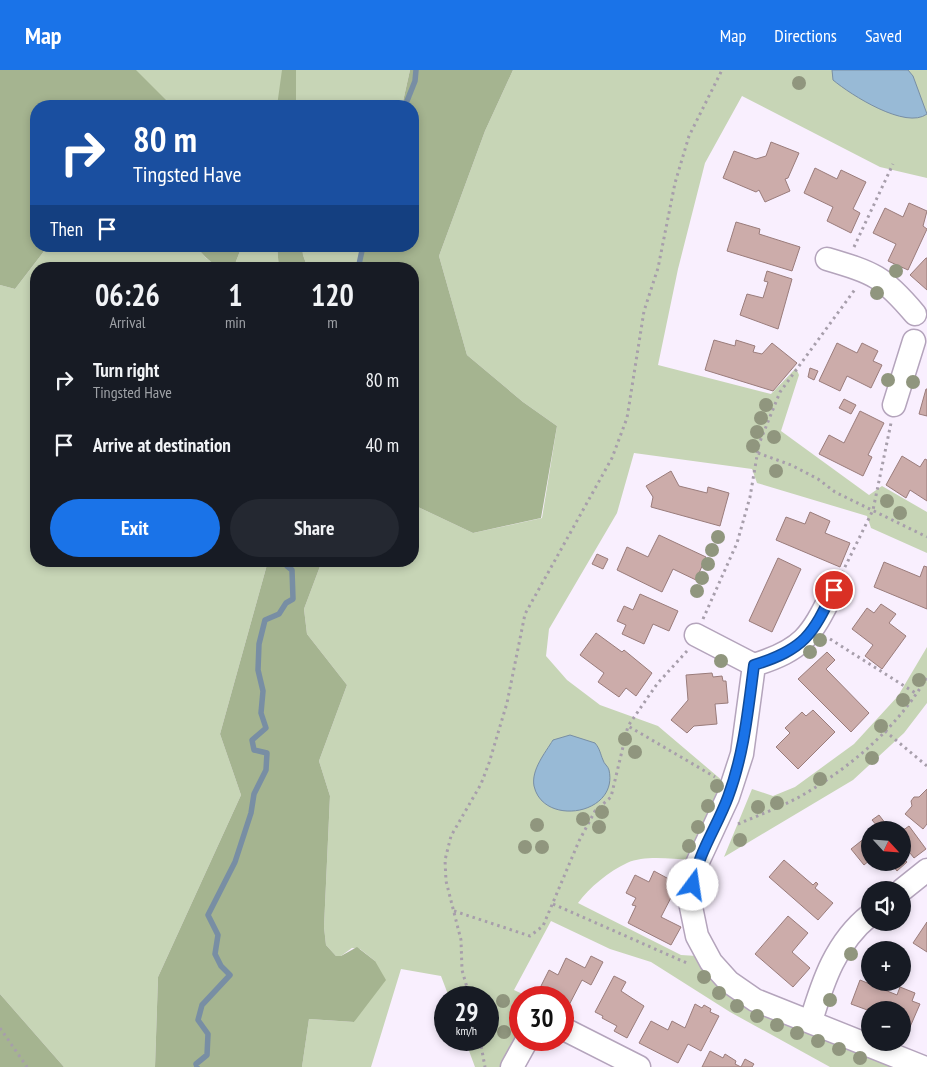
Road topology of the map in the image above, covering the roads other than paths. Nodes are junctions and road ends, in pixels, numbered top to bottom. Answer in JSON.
{"nodes":[{"id":1,"x":836,"y":262,"type":"road end"},
{"id":2,"x":921,"y":313,"type":"edge"},
{"id":3,"x":920,"y":342,"type":"edge"},
{"id":4,"x":894,"y":405,"type":"road end"},
{"id":5,"x":834,"y":590,"type":"road end"},
{"id":6,"x":696,"y":635,"type":"road end"},
{"id":7,"x":754,"y":665,"type":"junction"},
{"id":8,"x":927,"y":870,"type":"edge"},
{"id":9,"x":911,"y":883,"type":"edge"},
{"id":10,"x":861,"y":922,"type":"edge"},
{"id":11,"x":811,"y":1021,"type":"junction"},
{"id":12,"x":574,"y":1034,"type":"edge"},
{"id":13,"x":521,"y":1051,"type":"edge"},
{"id":14,"x":512,"y":1067,"type":"edge"},
{"id":15,"x":639,"y":1067,"type":"edge"},
{"id":16,"x":923,"y":1067,"type":"edge"}],
"edges":[{"from":1,"to":2,"type":"street"},
{"from":2,"to":3,"type":"street"},
{"from":3,"to":4,"type":"street"},
{"from":5,"to":7,"type":"street"},
{"from":6,"to":7,"type":"street"},
{"from":7,"to":11,"type":"street"},
{"from":8,"to":9,"type":"street"},
{"from":10,"to":11,"type":"street"},
{"from":11,"to":16,"type":"street"},
{"from":12,"to":15,"type":"street"},
{"from":13,"to":14,"type":"street"}]}
